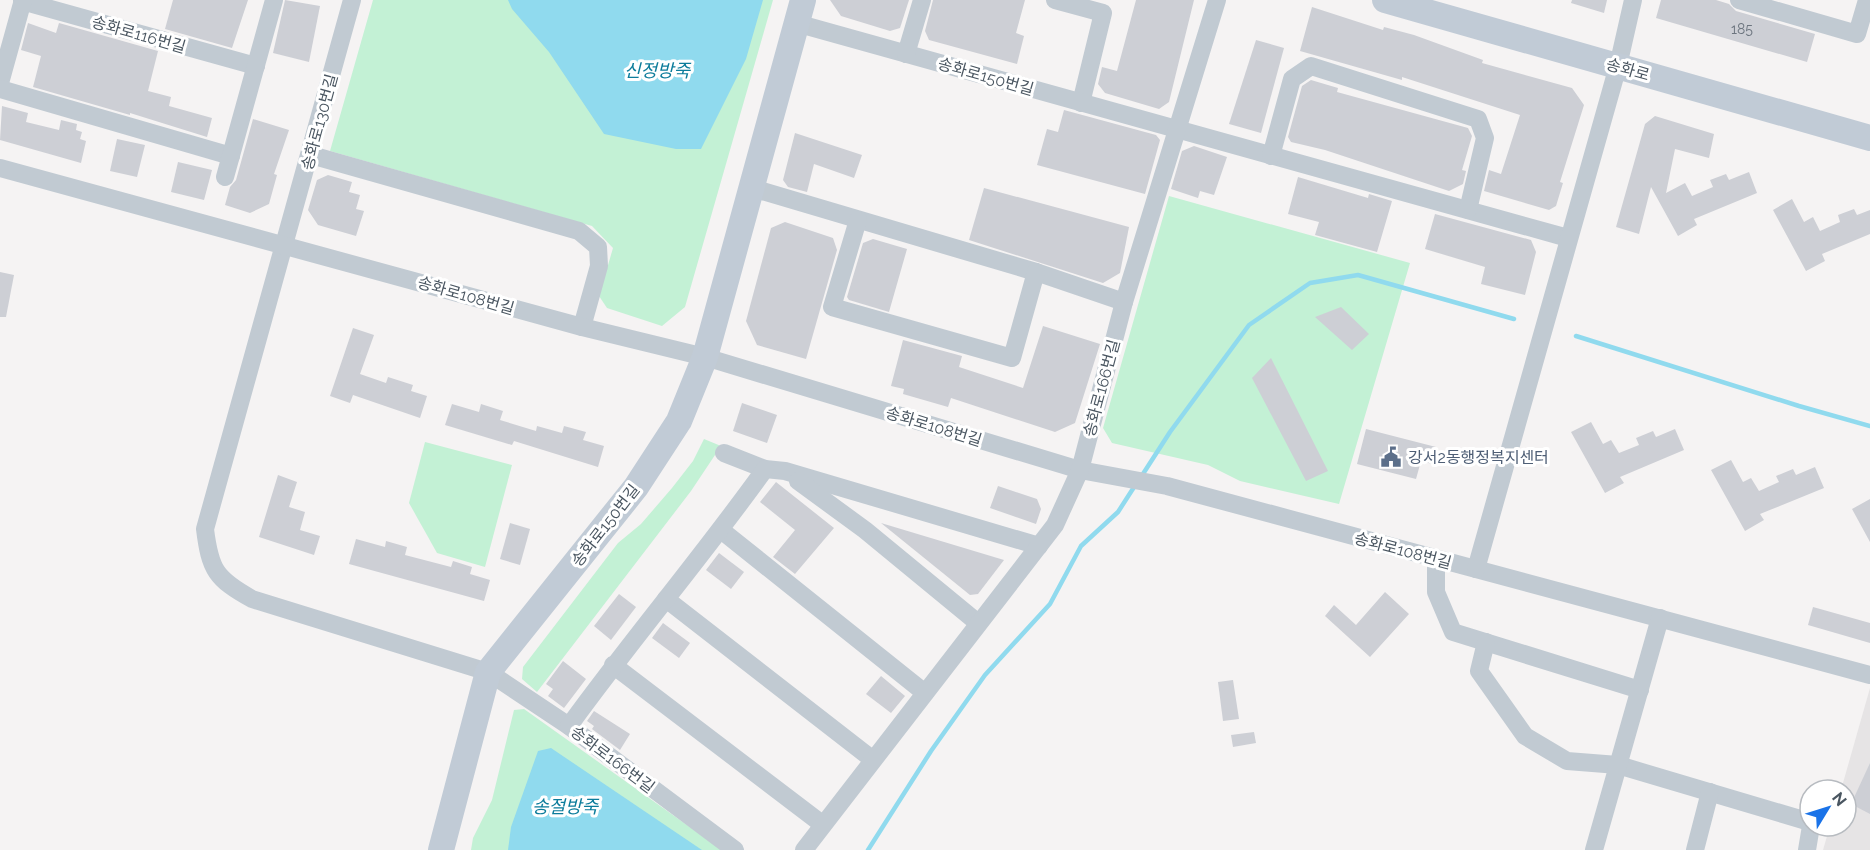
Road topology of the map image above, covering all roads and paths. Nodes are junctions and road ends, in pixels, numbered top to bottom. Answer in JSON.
{"nodes":[{"id":1,"x":274,"y":0,"type":"edge"},
{"id":2,"x":350,"y":0,"type":"edge"},
{"id":3,"x":922,"y":0,"type":"edge"},
{"id":4,"x":1055,"y":0,"type":"edge"},
{"id":5,"x":1217,"y":0,"type":"edge"},
{"id":6,"x":1385,"y":0,"type":"edge"},
{"id":7,"x":1633,"y":0,"type":"edge"},
{"id":8,"x":1739,"y":0,"type":"edge"},
{"id":9,"x":1867,"y":0,"type":"edge"},
{"id":10,"x":23,"y":1,"type":"edge"},
{"id":11,"x":800,"y":12,"type":"edge"},
{"id":12,"x":906,"y":54,"type":"junction"},
{"id":13,"x":256,"y":66,"type":"junction"},
{"id":14,"x":1618,"y":66,"type":"junction"},
{"id":15,"x":0,"y":83,"type":"edge"},
{"id":16,"x":0,"y":89,"type":"edge"},
{"id":17,"x":1081,"y":103,"type":"junction"},
{"id":18,"x":1177,"y":129,"type":"junction"},
{"id":19,"x":1870,"y":138,"type":"edge"},
{"id":20,"x":311,"y":155,"type":"junction"},
{"id":21,"x":231,"y":156,"type":"junction"},
{"id":22,"x":1271,"y":156,"type":"junction"},
{"id":23,"x":0,"y":168,"type":"edge"},
{"id":24,"x":225,"y":177,"type":"dead end"},
{"id":25,"x":752,"y":188,"type":"junction"},
{"id":26,"x":1468,"y":210,"type":"junction"},
{"id":27,"x":858,"y":220,"type":"junction"},
{"id":28,"x":1568,"y":238,"type":"junction"},
{"id":29,"x":285,"y":244,"type":"junction"},
{"id":30,"x":1036,"y":272,"type":"junction"},
{"id":31,"x":1124,"y":302,"type":"junction"},
{"id":32,"x":582,"y":327,"type":"junction"},
{"id":33,"x":705,"y":357,"type":"junction"},
{"id":34,"x":723,"y":453,"type":"dead end"},
{"id":35,"x":765,"y":469,"type":"junction"},
{"id":36,"x":1080,"y":470,"type":"junction"},
{"id":37,"x":785,"y":471,"type":"junction"},
{"id":38,"x":869,"y":498,"type":"junction"},
{"id":39,"x":721,"y":530,"type":"junction"},
{"id":40,"x":865,"y":530,"type":"junction"},
{"id":41,"x":1039,"y":546,"type":"junction"},
{"id":42,"x":1436,"y":558,"type":"junction"},
{"id":43,"x":1476,"y":569,"type":"junction"},
{"id":44,"x":666,"y":599,"type":"junction"},
{"id":45,"x":1660,"y":618,"type":"junction"},
{"id":46,"x":978,"y":624,"type":"junction"},
{"id":47,"x":1486,"y":642,"type":"junction"},
{"id":48,"x":614,"y":665,"type":"junction"},
{"id":49,"x":488,"y":672,"type":"junction"},
{"id":50,"x":1870,"y":675,"type":"edge"},
{"id":51,"x":1640,"y":690,"type":"junction"},
{"id":52,"x":925,"y":693,"type":"junction"},
{"id":53,"x":569,"y":726,"type":"junction"},
{"id":54,"x":872,"y":759,"type":"junction"},
{"id":55,"x":1618,"y":765,"type":"junction"},
{"id":56,"x":1710,"y":792,"type":"junction"},
{"id":57,"x":1798,"y":820,"type":"edge"},
{"id":58,"x":822,"y":824,"type":"junction"},
{"id":59,"x":441,"y":850,"type":"edge"},
{"id":60,"x":735,"y":850,"type":"edge"},
{"id":61,"x":804,"y":850,"type":"edge"},
{"id":62,"x":1594,"y":850,"type":"edge"},
{"id":63,"x":1695,"y":850,"type":"edge"}],
"edges":[{"from":1,"to":13,"type":"street"},
{"from":2,"to":20,"type":"street","name":"송화로130번길"},
{"from":3,"to":12,"type":"street"},
{"from":4,"to":17,"type":"street"},
{"from":5,"to":18,"type":"street","name":"송화로166번길"},
{"from":6,"to":14,"type":"street","name":"송화로"},
{"from":7,"to":14,"type":"street"},
{"from":8,"to":9,"type":"street"},
{"from":10,"to":13,"type":"street","name":"송화로116번길"},
{"from":10,"to":15,"type":"street","name":"송화로116번길"},
{"from":11,"to":12,"type":"street","name":"송화로150번길"},
{"from":11,"to":25,"type":"street","name":"송화로150번길"},
{"from":12,"to":17,"type":"street","name":"송화로150번길"},
{"from":13,"to":21,"type":"street"},
{"from":14,"to":19,"type":"street","name":"송화로"},
{"from":14,"to":28,"type":"street"},
{"from":16,"to":21,"type":"street"},
{"from":17,"to":18,"type":"street","name":"송화로150번길"},
{"from":18,"to":22,"type":"street"},
{"from":18,"to":31,"type":"street","name":"송화로166번길"},
{"from":20,"to":29,"type":"street","name":"송화로130번길"},
{"from":20,"to":32,"type":"street"},
{"from":21,"to":24,"type":"street"},
{"from":22,"to":26,"type":"street"},
{"from":22,"to":26,"type":"street"},
{"from":23,"to":29,"type":"street","name":"송화로108번길"},
{"from":25,"to":27,"type":"street"},
{"from":25,"to":33,"type":"street","name":"송화로150번길"},
{"from":26,"to":28,"type":"street"},
{"from":27,"to":30,"type":"street"},
{"from":27,"to":30,"type":"street"},
{"from":28,"to":43,"type":"street"},
{"from":29,"to":32,"type":"street","name":"송화로108번길"},
{"from":29,"to":49,"type":"street","name":"송화로130번길"},
{"from":30,"to":31,"type":"street"},
{"from":31,"to":36,"type":"street","name":"송화로166번길"},
{"from":32,"to":33,"type":"street","name":"송화로108번길"},
{"from":33,"to":36,"type":"street","name":"송화로108번길"},
{"from":33,"to":49,"type":"street","name":"송화로150번길"},
{"from":34,"to":35,"type":"street"},
{"from":35,"to":37,"type":"street"},
{"from":35,"to":39,"type":"street"},
{"from":36,"to":41,"type":"street","name":"송화로166번길"},
{"from":36,"to":42,"type":"street","name":"송화로108번길"},
{"from":37,"to":38,"type":"street"},
{"from":37,"to":40,"type":"street"},
{"from":38,"to":40,"type":"street"},
{"from":38,"to":41,"type":"street"},
{"from":39,"to":44,"type":"street"},
{"from":39,"to":52,"type":"street"},
{"from":40,"to":46,"type":"street"},
{"from":41,"to":46,"type":"street","name":"송화로166번길"},
{"from":42,"to":43,"type":"street","name":"송화로108번길"},
{"from":42,"to":47,"type":"street"},
{"from":43,"to":45,"type":"street","name":"송화로108번길"},
{"from":44,"to":48,"type":"street"},
{"from":44,"to":54,"type":"street"},
{"from":45,"to":50,"type":"street","name":"송화로108번길"},
{"from":45,"to":51,"type":"street"},
{"from":46,"to":52,"type":"street","name":"송화로166번길"},
{"from":47,"to":51,"type":"street"},
{"from":47,"to":55,"type":"street"},
{"from":48,"to":53,"type":"street"},
{"from":48,"to":58,"type":"street"},
{"from":49,"to":53,"type":"street","name":"송화로166번길"},
{"from":49,"to":59,"type":"street","name":"송화로150번길"},
{"from":51,"to":55,"type":"street"},
{"from":52,"to":54,"type":"street","name":"송화로166번길"},
{"from":53,"to":60,"type":"street","name":"송화로166번길"},
{"from":54,"to":58,"type":"street","name":"송화로166번길"},
{"from":55,"to":56,"type":"street"},
{"from":55,"to":62,"type":"street"},
{"from":56,"to":57,"type":"street"},
{"from":56,"to":63,"type":"street"},
{"from":58,"to":61,"type":"street","name":"송화로166번길"}]}
